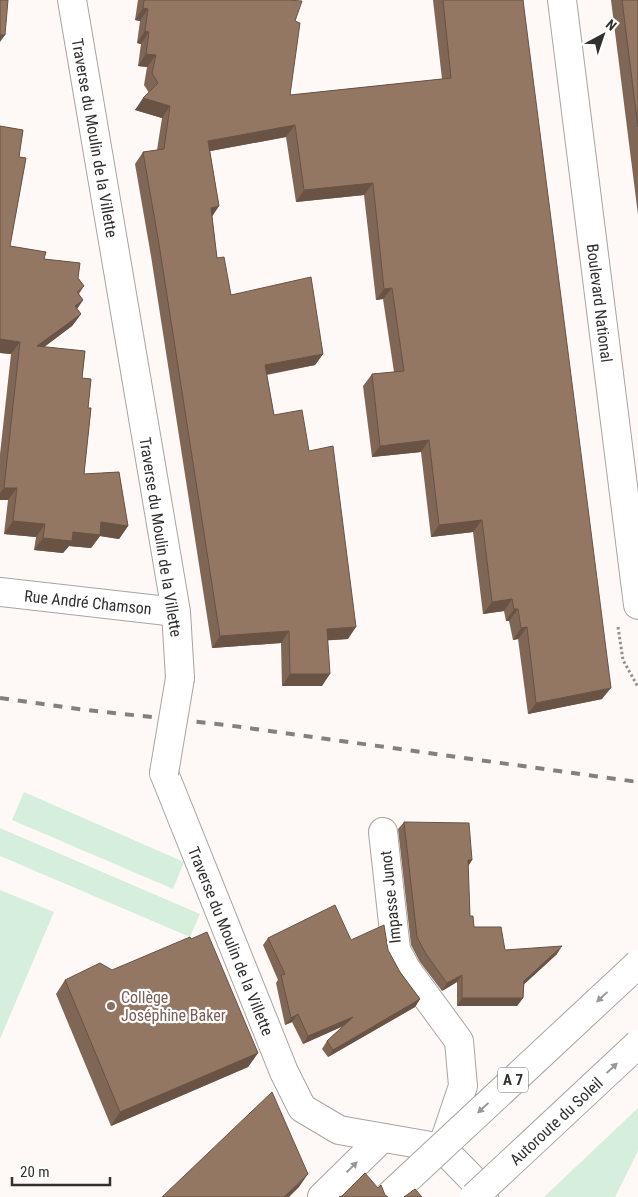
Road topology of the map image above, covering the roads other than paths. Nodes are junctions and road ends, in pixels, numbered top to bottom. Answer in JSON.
{"nodes":[{"id":1,"x":72,"y":0,"type":"edge"},
{"id":2,"x":562,"y":0,"type":"edge"},
{"id":3,"x":0,"y":592,"type":"edge"},
{"id":4,"x":638,"y":605,"type":"edge"},
{"id":5,"x":176,"y":612,"type":"junction"},
{"id":6,"x":383,"y":832,"type":"dead end"},
{"id":7,"x":638,"y":964,"type":"edge"},
{"id":8,"x":638,"y":1044,"type":"edge"},
{"id":9,"x":382,"y":1138,"type":"junction"},
{"id":10,"x":442,"y":1148,"type":"junction"},
{"id":11,"x":322,"y":1197,"type":"edge"},
{"id":12,"x":388,"y":1197,"type":"edge"},
{"id":13,"x":474,"y":1197,"type":"edge"},
{"id":14,"x":484,"y":1197,"type":"edge"}],
"edges":[{"from":1,"to":5,"type":"main road","name":"Traverse du Moulin de la Villette"},
{"from":2,"to":4,"type":"main road","name":"Boulevard National"},
{"from":3,"to":5,"type":"main road","name":"Rue André Chamson"},
{"from":5,"to":9,"type":"main road","name":"Traverse du Moulin de la Villette","bridge":true},
{"from":6,"to":10,"type":"main road","name":"Impasse Junot"},
{"from":7,"to":12,"type":"main road","number":"A 7","one_way":true,"bridge":true},
{"from":13,"to":8,"type":"main road","name":"Autoroute du Soleil","one_way":true,"bridge":true},
{"from":9,"to":10,"type":"main road","name":"Traverse du Moulin de la Villette"},
{"from":11,"to":9,"type":"main road","one_way":true},
{"from":10,"to":14,"type":"main road"}]}
